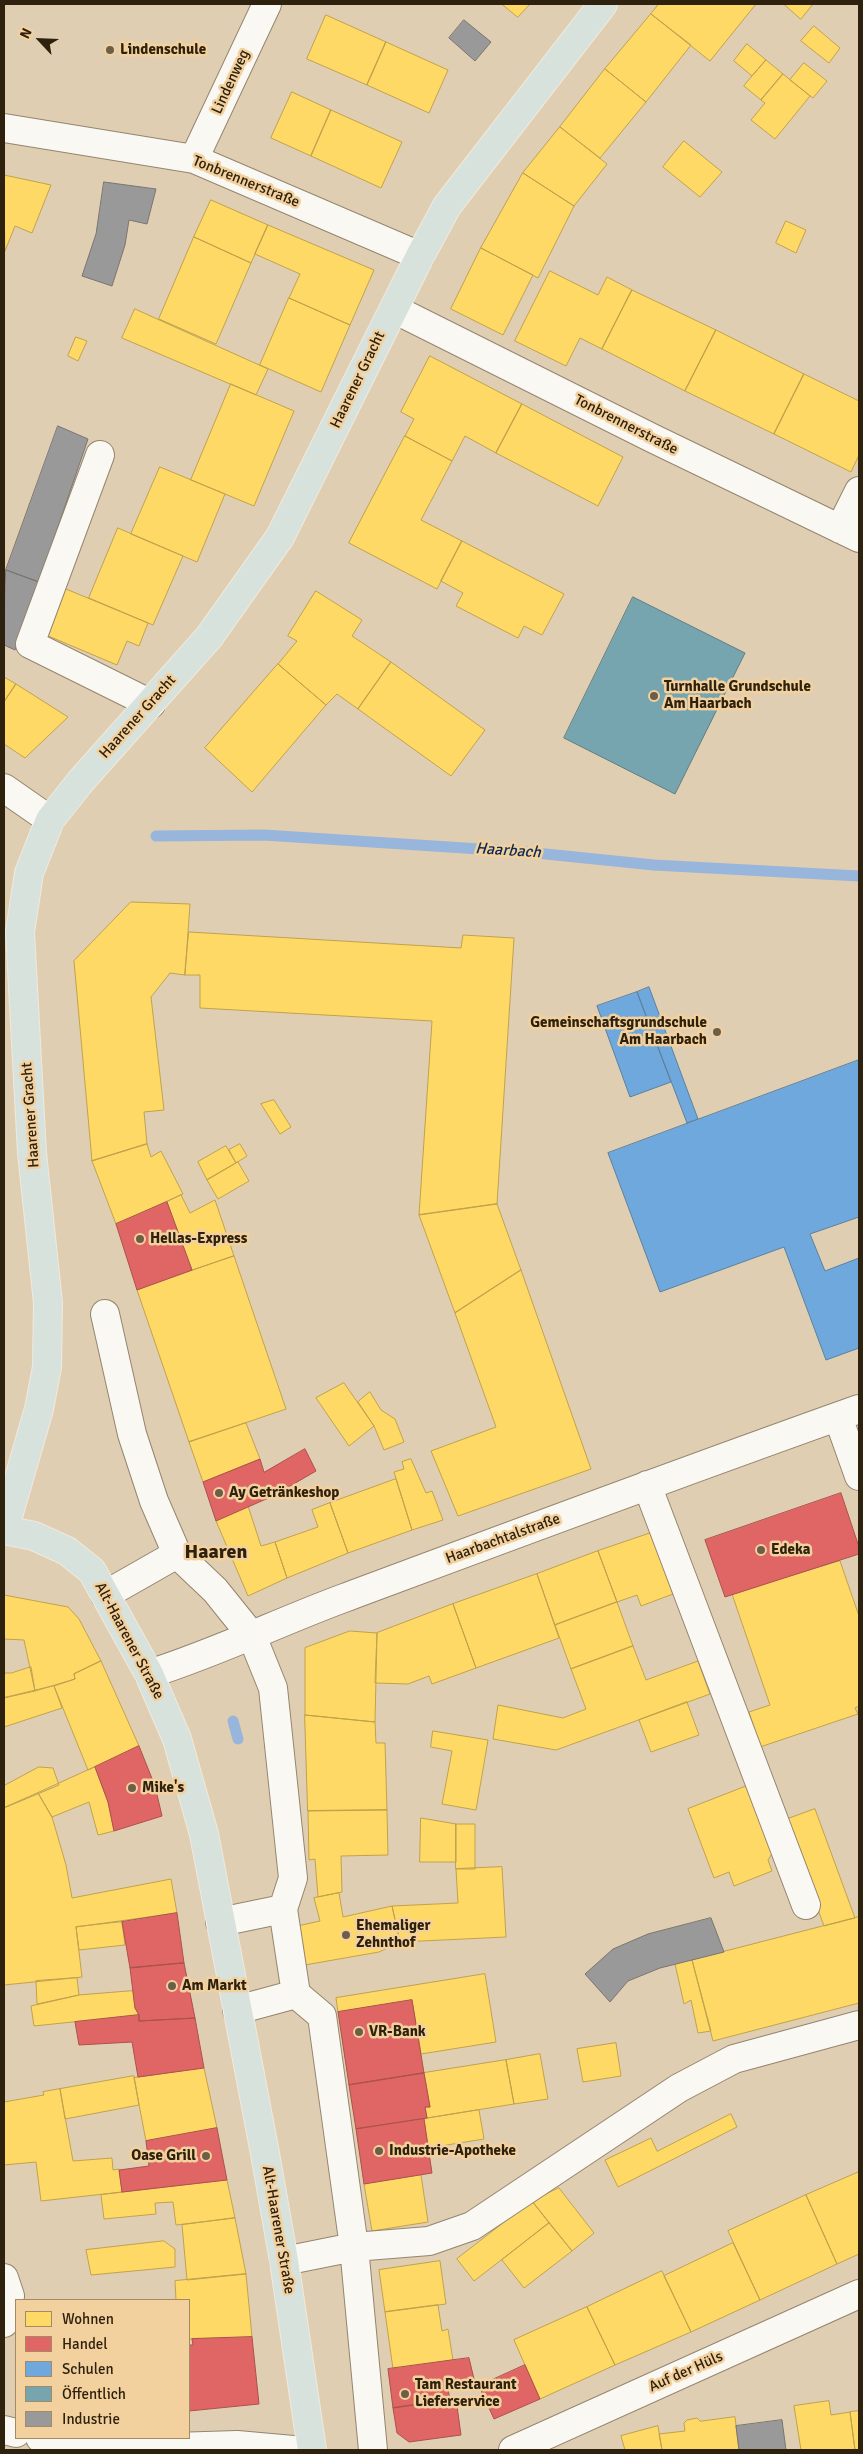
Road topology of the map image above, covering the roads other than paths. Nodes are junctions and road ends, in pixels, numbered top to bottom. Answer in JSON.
{"nodes":[{"id":1,"x":267,"y":4,"type":"edge"},
{"id":2,"x":604,"y":4,"type":"edge"},
{"id":3,"x":4,"y":128,"type":"edge"},
{"id":4,"x":194,"y":159,"type":"junction"},
{"id":5,"x":420,"y":256,"type":"junction"},
{"id":6,"x":394,"y":309,"type":"junction"},
{"id":7,"x":100,"y":455,"type":"dead end"},
{"id":8,"x":859,"y":491,"type":"edge"},
{"id":9,"x":850,"y":534,"type":"edge"},
{"id":10,"x":151,"y":704,"type":"junction"},
{"id":11,"x":7,"y":795,"type":"edge"},
{"id":12,"x":50,"y":820,"type":"junction"},
{"id":13,"x":104,"y":1314,"type":"dead end"},
{"id":14,"x":848,"y":1413,"type":"edge"},
{"id":15,"x":859,"y":1476,"type":"edge"},
{"id":16,"x":647,"y":1485,"type":"junction"},
{"id":17,"x":4,"y":1530,"type":"edge"},
{"id":18,"x":177,"y":1554,"type":"junction"},
{"id":19,"x":105,"y":1595,"type":"junction"},
{"id":20,"x":252,"y":1636,"type":"junction"},
{"id":21,"x":149,"y":1674,"type":"junction"},
{"id":22,"x":806,"y":1905,"type":"dead end"},
{"id":23,"x":283,"y":1909,"type":"junction"},
{"id":24,"x":220,"y":1922,"type":"junction"},
{"id":25,"x":296,"y":1994,"type":"junction"},
{"id":26,"x":237,"y":2010,"type":"junction"},
{"id":27,"x":859,"y":2025,"type":"edge"},
{"id":28,"x":354,"y":2248,"type":"junction"},
{"id":29,"x":284,"y":2261,"type":"junction"},
{"id":30,"x":4,"y":2278,"type":"edge"},
{"id":31,"x":859,"y":2294,"type":"edge"},
{"id":32,"x":4,"y":2323,"type":"edge"},
{"id":33,"x":47,"y":2439,"type":"edge"},
{"id":34,"x":292,"y":2450,"type":"edge"},
{"id":35,"x":312,"y":2450,"type":"edge"},
{"id":36,"x":374,"y":2450,"type":"edge"},
{"id":37,"x":513,"y":2450,"type":"edge"}],
"edges":[{"from":1,"to":4,"type":"street","name":"Lindenweg"},
{"from":2,"to":5,"type":"main road","name":"Haarener Gracht"},
{"from":3,"to":4,"type":"street","name":"Tonbrennerstraße"},
{"from":4,"to":5,"type":"street","name":"Tonbrennerstraße"},
{"from":5,"to":6,"type":"main road","name":"Haarener Gracht"},
{"from":6,"to":9,"type":"street","name":"Tonbrennerstraße"},
{"from":6,"to":10,"type":"main road","name":"Haarener Gracht"},
{"from":7,"to":10,"type":"street"},
{"from":8,"to":9,"type":"street"},
{"from":10,"to":12,"type":"main road","name":"Haarener Gracht"},
{"from":11,"to":12,"type":"street"},
{"from":12,"to":17,"type":"main road","name":"Haarener Gracht"},
{"from":13,"to":18,"type":"street"},
{"from":14,"to":15,"type":"street"},
{"from":14,"to":16,"type":"street","name":"Haarbachtalstraße"},
{"from":16,"to":20,"type":"street","name":"Haarbachtalstraße"},
{"from":16,"to":22,"type":"street"},
{"from":17,"to":19,"type":"main road","name":"Alt-Haarener Straße"},
{"from":18,"to":19,"type":"street"},
{"from":18,"to":20,"type":"street"},
{"from":19,"to":21,"type":"main road","name":"Alt-Haarener Straße"},
{"from":20,"to":21,"type":"street","name":"Haarbachtalstraße"},
{"from":20,"to":23,"type":"street"},
{"from":21,"to":24,"type":"main road","name":"Alt-Haarener Straße"},
{"from":23,"to":24,"type":"street"},
{"from":23,"to":25,"type":"street"},
{"from":24,"to":26,"type":"main road","name":"Alt-Haarener Straße"},
{"from":25,"to":26,"type":"street"},
{"from":25,"to":28,"type":"street"},
{"from":26,"to":29,"type":"main road","name":"Alt-Haarener Straße"},
{"from":27,"to":28,"type":"street"},
{"from":28,"to":29,"type":"street"},
{"from":28,"to":36,"type":"street"},
{"from":29,"to":35,"type":"main road","name":"Alt-Haarener Straße"},
{"from":30,"to":32,"type":"street"},
{"from":31,"to":37,"type":"street","name":"Auf der Hüls"},
{"from":33,"to":34,"type":"street"}]}
